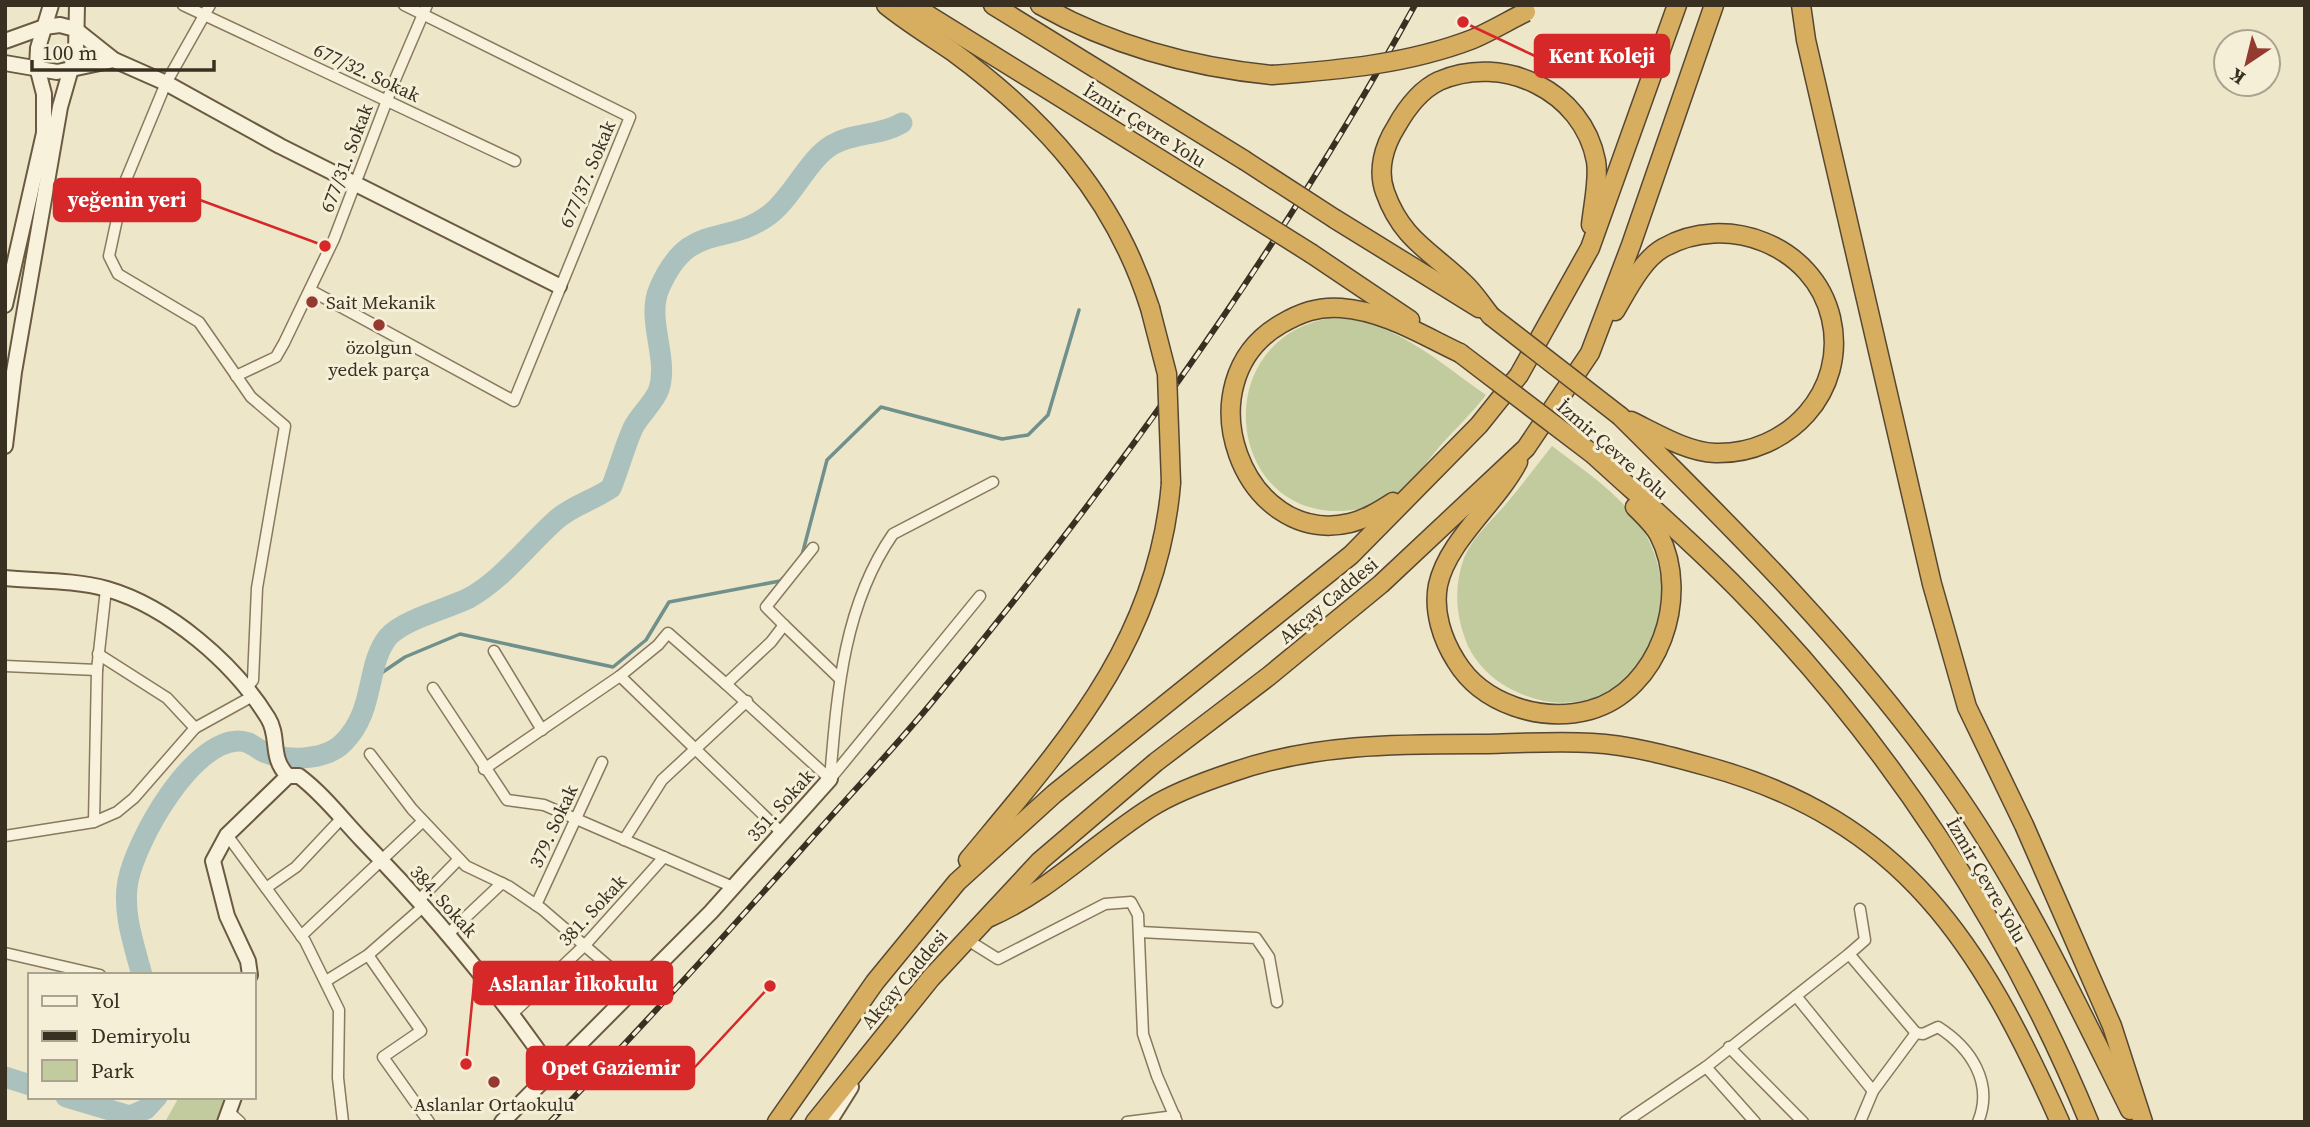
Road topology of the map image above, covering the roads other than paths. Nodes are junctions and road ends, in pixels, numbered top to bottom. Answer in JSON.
{"nodes":[{"id":1,"x":51,"y":5,"type":"edge"},
{"id":2,"x":77,"y":5,"type":"edge"},
{"id":3,"x":183,"y":5,"type":"edge"},
{"id":4,"x":210,"y":5,"type":"edge"},
{"id":5,"x":404,"y":5,"type":"edge"},
{"id":6,"x":887,"y":5,"type":"edge"},
{"id":7,"x":912,"y":5,"type":"edge"},
{"id":8,"x":993,"y":5,"type":"edge"},
{"id":9,"x":1040,"y":5,"type":"edge"},
{"id":10,"x":1677,"y":5,"type":"edge"},
{"id":11,"x":1714,"y":5,"type":"edge"},
{"id":12,"x":1801,"y":5,"type":"edge"},
{"id":13,"x":1531,"y":9,"type":"edge"},
{"id":14,"x":425,"y":10,"type":"edge"},
{"id":15,"x":205,"y":16,"type":"junction"},
{"id":16,"x":44,"y":27,"type":"junction"},
{"id":17,"x":75,"y":29,"type":"junction"},
{"id":18,"x":5,"y":41,"type":"edge"},
{"id":19,"x":114,"y":60,"type":"junction"},
{"id":20,"x":5,"y":63,"type":"edge"},
{"id":21,"x":37,"y":67,"type":"junction"},
{"id":22,"x":71,"y":72,"type":"junction"},
{"id":23,"x":166,"y":83,"type":"junction"},
{"id":24,"x":387,"y":101,"type":"junction"},
{"id":25,"x":515,"y":161,"type":"dead end"},
{"id":26,"x":357,"y":184,"type":"junction"},
{"id":27,"x":1590,"y":248,"type":"junction"},
{"id":28,"x":559,"y":286,"type":"junction"},
{"id":29,"x":310,"y":290,"type":"junction"},
{"id":30,"x":5,"y":305,"type":"edge"},
{"id":31,"x":1490,"y":316,"type":"junction"},
{"id":32,"x":1460,"y":353,"type":"junction"},
{"id":33,"x":1590,"y":353,"type":"junction"},
{"id":34,"x":236,"y":376,"type":"junction"},
{"id":35,"x":1620,"y":416,"type":"junction"},
{"id":36,"x":1479,"y":425,"type":"junction"},
{"id":37,"x":5,"y":446,"type":"edge"},
{"id":38,"x":1526,"y":448,"type":"junction"},
{"id":39,"x":1594,"y":455,"type":"junction"},
{"id":40,"x":993,"y":482,"type":"dead end"},
{"id":41,"x":813,"y":548,"type":"dead end"},
{"id":42,"x":5,"y":578,"type":"edge"},
{"id":43,"x":106,"y":589,"type":"junction"},
{"id":44,"x":980,"y":596,"type":"dead end"},
{"id":45,"x":785,"y":625,"type":"junction"},
{"id":46,"x":494,"y":651,"type":"dead end"},
{"id":47,"x":98,"y":654,"type":"junction"},
{"id":48,"x":5,"y":666,"type":"edge"},
{"id":49,"x":97,"y":670,"type":"junction"},
{"id":50,"x":620,"y":676,"type":"junction"},
{"id":51,"x":839,"y":678,"type":"junction"},
{"id":52,"x":726,"y":684,"type":"junction"},
{"id":53,"x":433,"y":688,"type":"dead end"},
{"id":54,"x":249,"y":692,"type":"junction"},
{"id":55,"x":747,"y":701,"type":"junction"},
{"id":56,"x":195,"y":729,"type":"junction"},
{"id":57,"x":542,"y":730,"type":"junction"},
{"id":58,"x":694,"y":748,"type":"junction"},
{"id":59,"x":370,"y":754,"type":"dead end"},
{"id":60,"x":602,"y":762,"type":"dead end"},
{"id":61,"x":484,"y":769,"type":"junction"},
{"id":62,"x":283,"y":771,"type":"junction"},
{"id":63,"x":830,"y":779,"type":"junction"},
{"id":64,"x":341,"y":818,"type":"junction"},
{"id":65,"x":575,"y":819,"type":"junction"},
{"id":66,"x":424,"y":821,"type":"junction"},
{"id":67,"x":94,"y":822,"type":"junction"},
{"id":68,"x":782,"y":833,"type":"junction"},
{"id":69,"x":227,"y":835,"type":"junction"},
{"id":70,"x":5,"y":836,"type":"edge"},
{"id":71,"x":624,"y":840,"type":"junction"},
{"id":72,"x":664,"y":857,"type":"junction"},
{"id":73,"x":459,"y":859,"type":"junction"},
{"id":74,"x":383,"y":862,"type":"junction"},
{"id":75,"x":957,"y":882,"type":"junction"},
{"id":76,"x":502,"y":883,"type":"junction"},
{"id":77,"x":733,"y":887,"type":"junction"},
{"id":78,"x":266,"y":888,"type":"junction"},
{"id":79,"x":421,"y":903,"type":"junction"},
{"id":80,"x":536,"y":905,"type":"junction"},
{"id":81,"x":1860,"y":909,"type":"dead end"},
{"id":82,"x":980,"y":921,"type":"junction"},
{"id":83,"x":1140,"y":932,"type":"junction"},
{"id":84,"x":448,"y":934,"type":"junction"},
{"id":85,"x":301,"y":936,"type":"junction"},
{"id":86,"x":966,"y":939,"type":"junction"},
{"id":87,"x":586,"y":944,"type":"junction"},
{"id":88,"x":5,"y":953,"type":"edge"},
{"id":89,"x":1849,"y":954,"type":"junction"},
{"id":90,"x":368,"y":956,"type":"junction"},
{"id":91,"x":91,"y":973,"type":"edge"},
{"id":92,"x":250,"y":973,"type":"edge"},
{"id":93,"x":326,"y":981,"type":"junction"},
{"id":94,"x":635,"y":989,"type":"junction"},
{"id":95,"x":1796,"y":996,"type":"junction"},
{"id":96,"x":1277,"y":1002,"type":"dead end"},
{"id":97,"x":513,"y":1013,"type":"junction"},
{"id":98,"x":1916,"y":1033,"type":"junction"},
{"id":99,"x":878,"y":1042,"type":"junction"},
{"id":100,"x":1729,"y":1047,"type":"junction"},
{"id":101,"x":1706,"y":1067,"type":"junction"},
{"id":102,"x":554,"y":1072,"type":"junction"},
{"id":103,"x":1873,"y":1091,"type":"junction"},
{"id":104,"x":229,"y":1110,"type":"edge"},
{"id":105,"x":834,"y":1119,"type":"edge"},
{"id":106,"x":1176,"y":1119,"type":"edge"},
{"id":107,"x":240,"y":1122,"type":"edge"},
{"id":108,"x":342,"y":1122,"type":"edge"},
{"id":109,"x":429,"y":1122,"type":"edge"},
{"id":110,"x":502,"y":1122,"type":"edge"},
{"id":111,"x":777,"y":1122,"type":"edge"},
{"id":112,"x":815,"y":1122,"type":"edge"},
{"id":113,"x":1127,"y":1122,"type":"edge"},
{"id":114,"x":1625,"y":1122,"type":"edge"},
{"id":115,"x":1755,"y":1122,"type":"edge"},
{"id":116,"x":1803,"y":1122,"type":"edge"},
{"id":117,"x":1860,"y":1122,"type":"edge"},
{"id":118,"x":1979,"y":1122,"type":"edge"},
{"id":119,"x":2060,"y":1122,"type":"edge"},
{"id":120,"x":2089,"y":1122,"type":"edge"},
{"id":121,"x":2136,"y":1122,"type":"edge"},
{"id":122,"x":2143,"y":1122,"type":"edge"}],
"edges":[{"from":1,"to":16,"type":"street"},
{"from":2,"to":17,"type":"street"},
{"from":3,"to":15,"type":"street","name":"677/32. Sokak"},
{"from":4,"to":15,"type":"street"},
{"from":5,"to":14,"type":"street","name":"677/37. Sokak"},
{"from":6,"to":75,"type":"highway","bridge":true},
{"from":7,"to":32,"type":"highway","name":"İzmir Çevre Yolu","bridge":true},
{"from":8,"to":31,"type":"highway","name":"İzmir Çevre Yolu","bridge":true},
{"from":9,"to":13,"type":"highway","bridge":true},
{"from":10,"to":27,"type":"highway","name":"Akçay Caddesi"},
{"from":11,"to":33,"type":"highway","name":"Akçay Caddesi"},
{"from":12,"to":122,"type":"highway"},
{"from":14,"to":24,"type":"street","name":"677/31. Sokak"},
{"from":14,"to":28,"type":"street","name":"677/37. Sokak"},
{"from":15,"to":23,"type":"street"},
{"from":15,"to":24,"type":"street","name":"677/32. Sokak"},
{"from":16,"to":17,"type":"street"},
{"from":16,"to":18,"type":"street"},
{"from":16,"to":21,"type":"street"},
{"from":17,"to":19,"type":"street"},
{"from":17,"to":22,"type":"street"},
{"from":19,"to":22,"type":"street"},
{"from":19,"to":23,"type":"street"},
{"from":20,"to":21,"type":"street"},
{"from":21,"to":22,"type":"street"},
{"from":21,"to":30,"type":"street"},
{"from":22,"to":37,"type":"street"},
{"from":23,"to":26,"type":"street"},
{"from":23,"to":34,"type":"street"},
{"from":24,"to":25,"type":"street","name":"677/32. Sokak"},
{"from":24,"to":26,"type":"street","name":"677/31. Sokak"},
{"from":26,"to":28,"type":"street"},
{"from":26,"to":29,"type":"street","name":"677/31. Sokak"},
{"from":27,"to":31,"type":"highway"},
{"from":27,"to":36,"type":"highway","name":"Akçay Caddesi"},
{"from":28,"to":29,"type":"street","name":"677/37. Sokak"},
{"from":29,"to":34,"type":"street","name":"677/31. Sokak"},
{"from":31,"to":35,"type":"highway","name":"İzmir Çevre Yolu","bridge":true},
{"from":32,"to":36,"type":"highway"},
{"from":32,"to":39,"type":"highway","name":"İzmir Çevre Yolu","bridge":true},
{"from":33,"to":35,"type":"highway"},
{"from":33,"to":38,"type":"highway","name":"Akçay Caddesi"},
{"from":34,"to":54,"type":"street"},
{"from":35,"to":121,"type":"highway","name":"İzmir Çevre Yolu"},
{"from":36,"to":75,"type":"highway","name":"Akçay Caddesi"},
{"from":38,"to":39,"type":"highway"},
{"from":38,"to":82,"type":"highway","name":"Akçay Caddesi"},
{"from":39,"to":120,"type":"highway","name":"İzmir Çevre Yolu"},
{"from":40,"to":51,"type":"street","name":"351. Sokak"},
{"from":41,"to":45,"type":"street"},
{"from":42,"to":43,"type":"street"},
{"from":43,"to":47,"type":"street"},
{"from":43,"to":54,"type":"street"},
{"from":44,"to":63,"type":"street"},
{"from":45,"to":51,"type":"street"},
{"from":45,"to":52,"type":"street"},
{"from":46,"to":57,"type":"street"},
{"from":47,"to":49,"type":"street"},
{"from":47,"to":56,"type":"street"},
{"from":48,"to":49,"type":"street"},
{"from":49,"to":67,"type":"street"},
{"from":50,"to":52,"type":"street"},
{"from":50,"to":57,"type":"street"},
{"from":50,"to":58,"type":"street"},
{"from":51,"to":63,"type":"street","name":"351. Sokak"},
{"from":52,"to":55,"type":"street"},
{"from":53,"to":61,"type":"street"},
{"from":54,"to":56,"type":"street"},
{"from":54,"to":62,"type":"street"},
{"from":55,"to":58,"type":"street"},
{"from":55,"to":63,"type":"street"},
{"from":56,"to":67,"type":"street"},
{"from":57,"to":61,"type":"street"},
{"from":58,"to":68,"type":"street"},
{"from":58,"to":71,"type":"street"},
{"from":59,"to":66,"type":"street"},
{"from":60,"to":65,"type":"street","name":"379. Sokak"},
{"from":61,"to":65,"type":"street"},
{"from":62,"to":64,"type":"street","name":"384. Sokak"},
{"from":62,"to":69,"type":"street"},
{"from":63,"to":68,"type":"street","name":"351. Sokak"},
{"from":64,"to":74,"type":"street","name":"384. Sokak"},
{"from":64,"to":78,"type":"street"},
{"from":65,"to":71,"type":"street"},
{"from":65,"to":80,"type":"street","name":"379. Sokak"},
{"from":66,"to":73,"type":"street"},
{"from":66,"to":74,"type":"street"},
{"from":67,"to":70,"type":"street"},
{"from":68,"to":77,"type":"street","name":"351. Sokak"},
{"from":69,"to":78,"type":"street"},
{"from":69,"to":92,"type":"street"},
{"from":71,"to":72,"type":"street"},
{"from":72,"to":77,"type":"street"},
{"from":72,"to":87,"type":"street","name":"381. Sokak"},
{"from":73,"to":76,"type":"street"},
{"from":73,"to":79,"type":"street"},
{"from":74,"to":79,"type":"street","name":"384. Sokak"},
{"from":74,"to":85,"type":"street"},
{"from":75,"to":111,"type":"highway","name":"Akçay Caddesi"},
{"from":76,"to":80,"type":"street"},
{"from":76,"to":84,"type":"street"},
{"from":77,"to":94,"type":"street","name":"351. Sokak"},
{"from":78,"to":85,"type":"street"},
{"from":79,"to":84,"type":"street","name":"384. Sokak"},
{"from":79,"to":90,"type":"street"},
{"from":80,"to":87,"type":"street"},
{"from":81,"to":89,"type":"street"},
{"from":82,"to":86,"type":"highway","name":"Akçay Caddesi"},
{"from":82,"to":119,"type":"highway"},
{"from":83,"to":86,"type":"street"},
{"from":83,"to":96,"type":"street"},
{"from":83,"to":106,"type":"street"},
{"from":84,"to":97,"type":"street","name":"384. Sokak"},
{"from":85,"to":93,"type":"street"},
{"from":86,"to":99,"type":"highway","name":"Akçay Caddesi"},
{"from":87,"to":94,"type":"street"},
{"from":87,"to":97,"type":"street","name":"381. Sokak"},
{"from":88,"to":91,"type":"street"},
{"from":89,"to":95,"type":"street"},
{"from":89,"to":98,"type":"street"},
{"from":90,"to":93,"type":"street"},
{"from":90,"to":109,"type":"street"},
{"from":93,"to":108,"type":"street"},
{"from":94,"to":102,"type":"street","name":"351. Sokak"},
{"from":95,"to":100,"type":"street"},
{"from":95,"to":103,"type":"street"},
{"from":97,"to":102,"type":"street","name":"384. Sokak"},
{"from":98,"to":103,"type":"street"},
{"from":98,"to":118,"type":"street"},
{"from":99,"to":105,"type":"street"},
{"from":99,"to":112,"type":"highway","name":"Akçay Caddesi"},
{"from":100,"to":101,"type":"street"},
{"from":100,"to":116,"type":"street"},
{"from":101,"to":114,"type":"street"},
{"from":101,"to":115,"type":"street"},
{"from":102,"to":110,"type":"street","name":"351. Sokak"},
{"from":103,"to":117,"type":"street"},
{"from":104,"to":107,"type":"street"},
{"from":106,"to":113,"type":"street"}]}
